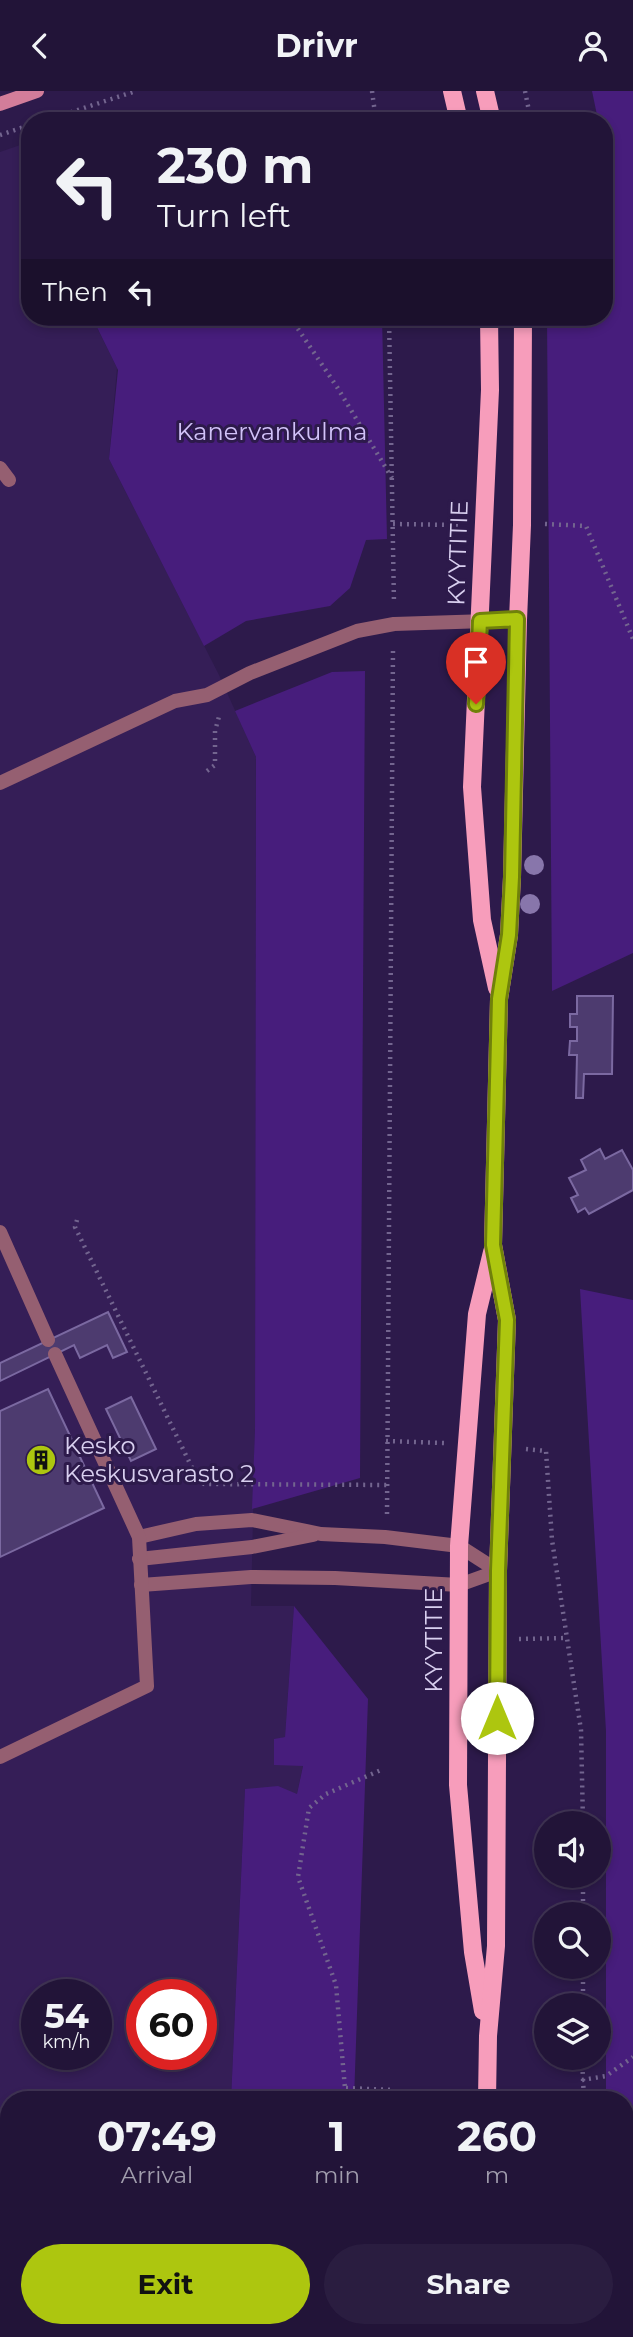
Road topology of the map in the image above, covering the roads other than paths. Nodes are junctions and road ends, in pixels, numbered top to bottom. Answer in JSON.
{"nodes":[{"id":1,"x":37,"y":91,"type":"edge"},
{"id":2,"x":452,"y":91,"type":"edge"},
{"id":3,"x":485,"y":91,"type":"edge"},
{"id":4,"x":0,"y":104,"type":"edge"},
{"id":5,"x":458,"y":112,"type":"edge"},
{"id":6,"x":490,"y":112,"type":"edge"},
{"id":7,"x":489,"y":326,"type":"edge"},
{"id":8,"x":523,"y":326,"type":"edge"},
{"id":9,"x":517,"y":619,"type":"junction"},
{"id":10,"x":480,"y":621,"type":"junction"},
{"id":11,"x":0,"y":783,"type":"edge"},
{"id":12,"x":499,"y":999,"type":"junction"},
{"id":13,"x":0,"y":1232,"type":"edge"},
{"id":14,"x":493,"y":1245,"type":"junction"},
{"id":15,"x":48,"y":1340,"type":"dead end"},
{"id":16,"x":55,"y":1355,"type":"dead end"},
{"id":17,"x":321,"y":1534,"type":"junction"},
{"id":18,"x":139,"y":1537,"type":"junction"},
{"id":19,"x":459,"y":1546,"type":"junction"},
{"id":20,"x":139,"y":1559,"type":"junction"},
{"id":21,"x":498,"y":1571,"type":"junction"},
{"id":22,"x":141,"y":1585,"type":"junction"},
{"id":23,"x":459,"y":1585,"type":"junction"},
{"id":24,"x":0,"y":1757,"type":"edge"},
{"id":25,"x":488,"y":2036,"type":"junction"},
{"id":26,"x":487,"y":2091,"type":"edge"}],
"edges":[{"from":1,"to":4,"type":"main road"},
{"from":2,"to":5,"type":"main road"},
{"from":3,"to":6,"type":"main road"},
{"from":7,"to":10,"type":"main road","name":"KYYTITIE"},
{"from":8,"to":9,"type":"main road","name":"KYYTITIE"},
{"from":9,"to":10,"type":"lane"},
{"from":9,"to":12,"type":"main road","name":"KYYTITIE"},
{"from":10,"to":11,"type":"lane"},
{"from":10,"to":12,"type":"main road","name":"KYYTITIE"},
{"from":12,"to":14,"type":"main road","name":"KYYTITIE"},
{"from":13,"to":15,"type":"lane"},
{"from":14,"to":19,"type":"main road","name":"KYYTITIE"},
{"from":14,"to":21,"type":"main road","name":"KYYTITIE"},
{"from":16,"to":18,"type":"lane"},
{"from":17,"to":18,"type":"lane"},
{"from":17,"to":19,"type":"lane"},
{"from":17,"to":20,"type":"lane"},
{"from":18,"to":20,"type":"lane"},
{"from":19,"to":21,"type":"lane"},
{"from":19,"to":23,"type":"main road","name":"KYYTITIE"},
{"from":20,"to":22,"type":"lane"},
{"from":21,"to":23,"type":"lane"},
{"from":21,"to":25,"type":"main road","name":"KYYTITIE"},
{"from":22,"to":23,"type":"lane"},
{"from":22,"to":24,"type":"lane"},
{"from":23,"to":25,"type":"main road","name":"KYYTITIE"},
{"from":25,"to":26,"type":"main road","name":"KYYTITIE"}]}
